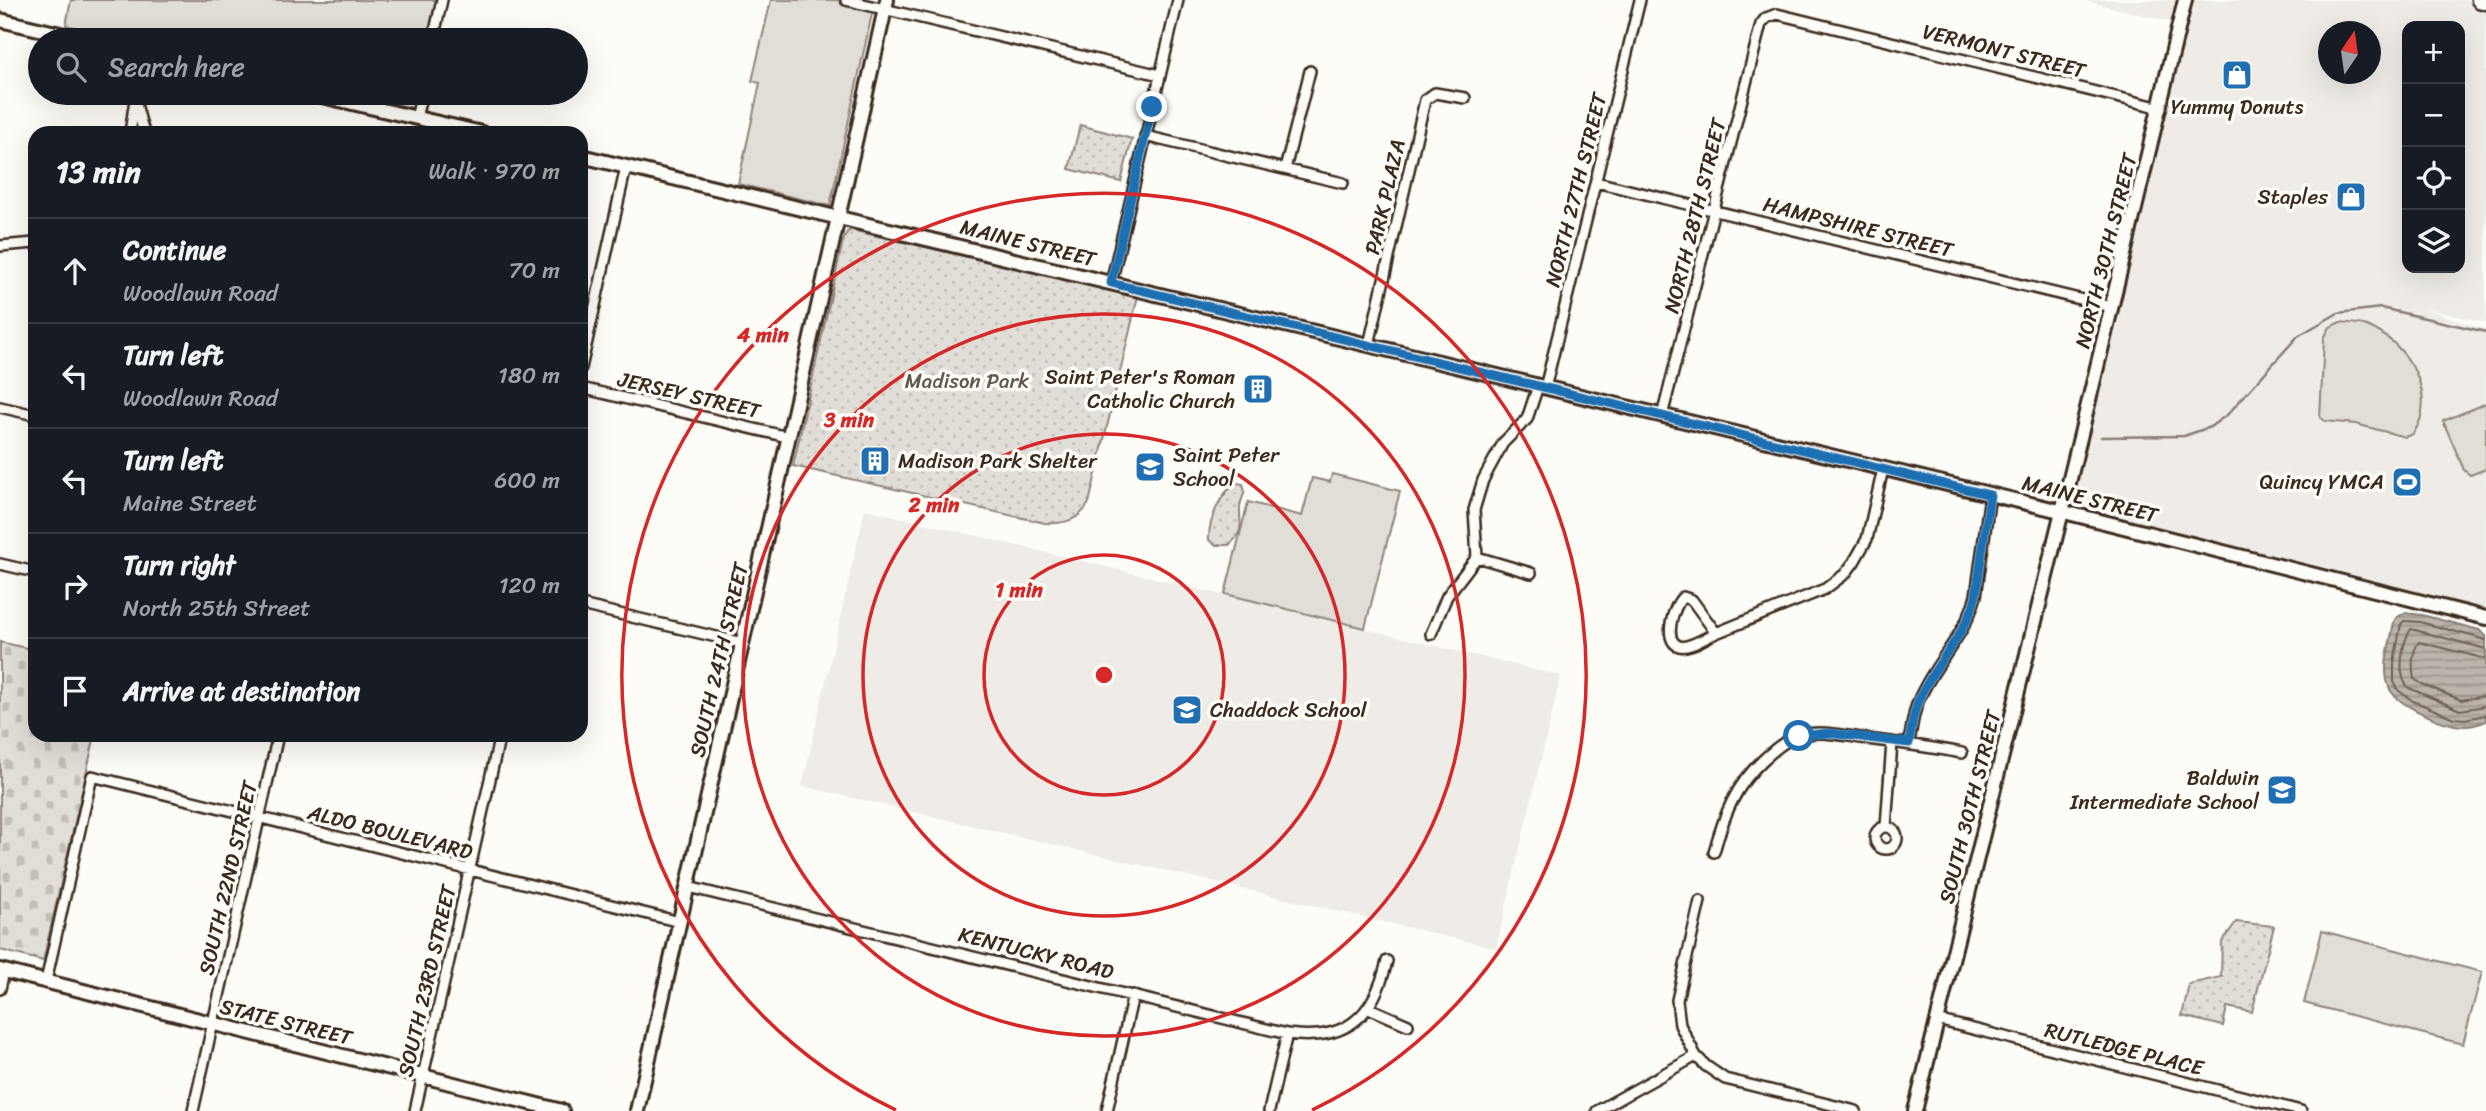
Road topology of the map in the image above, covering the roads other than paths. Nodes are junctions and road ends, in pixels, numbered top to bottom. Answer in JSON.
{"nodes":[{"id":1,"x":442,"y":0,"type":"edge"},
{"id":2,"x":846,"y":0,"type":"edge"},
{"id":3,"x":1178,"y":0,"type":"edge"},
{"id":4,"x":1640,"y":0,"type":"edge"},
{"id":5,"x":2185,"y":0,"type":"edge"},
{"id":6,"x":2479,"y":0,"type":"edge"},
{"id":7,"x":2486,"y":2,"type":"edge"},
{"id":8,"x":886,"y":5,"type":"edge"},
{"id":9,"x":0,"y":20,"type":"edge"},
{"id":10,"x":1761,"y":24,"type":"joint"},
{"id":11,"x":34,"y":28,"type":"edge"},
{"id":12,"x":436,"y":28,"type":"edge"},
{"id":13,"x":1310,"y":71,"type":"dead end"},
{"id":14,"x":1160,"y":75,"type":"junction"},
{"id":15,"x":1465,"y":98,"type":"dead end"},
{"id":16,"x":135,"y":105,"type":"edge"},
{"id":17,"x":138,"y":105,"type":"edge"},
{"id":18,"x":360,"y":105,"type":"edge"},
{"id":19,"x":419,"y":105,"type":"edge"},
{"id":20,"x":2161,"y":108,"type":"junction"},
{"id":21,"x":416,"y":118,"type":"junction"},
{"id":22,"x":131,"y":126,"type":"edge"},
{"id":23,"x":142,"y":126,"type":"edge"},
{"id":24,"x":451,"y":126,"type":"edge"},
{"id":25,"x":1146,"y":136,"type":"junction"},
{"id":26,"x":588,"y":158,"type":"edge"},
{"id":27,"x":626,"y":167,"type":"junction"},
{"id":28,"x":1285,"y":169,"type":"junction"},
{"id":29,"x":1596,"y":182,"type":"junction"},
{"id":30,"x":1343,"y":183,"type":"dead end"},
{"id":31,"x":1714,"y":210,"type":"junction"},
{"id":32,"x":838,"y":217,"type":"junction"},
{"id":33,"x":28,"y":244,"type":"edge"},
{"id":34,"x":0,"y":246,"type":"edge"},
{"id":35,"x":1111,"y":283,"type":"junction"},
{"id":36,"x":2112,"y":306,"type":"junction"},
{"id":37,"x":588,"y":337,"type":"edge"},
{"id":38,"x":1369,"y":345,"type":"junction"},
{"id":39,"x":1541,"y":387,"type":"junction"},
{"id":40,"x":588,"y":390,"type":"edge"},
{"id":41,"x":0,"y":407,"type":"edge"},
{"id":42,"x":28,"y":413,"type":"edge"},
{"id":43,"x":1662,"y":416,"type":"junction"},
{"id":44,"x":788,"y":437,"type":"junction"},
{"id":45,"x":1883,"y":469,"type":"junction"},
{"id":46,"x":1990,"y":495,"type":"junction"},
{"id":47,"x":2060,"y":511,"type":"junction"},
{"id":48,"x":1476,"y":557,"type":"junction"},
{"id":49,"x":0,"y":564,"type":"edge"},
{"id":50,"x":28,"y":570,"type":"edge"},
{"id":51,"x":1531,"y":573,"type":"dead end"},
{"id":52,"x":588,"y":607,"type":"edge"},
{"id":53,"x":2486,"y":618,"type":"edge"},
{"id":54,"x":1716,"y":633,"type":"junction"},
{"id":55,"x":1431,"y":634,"type":"dead end"},
{"id":56,"x":741,"y":643,"type":"junction"},
{"id":57,"x":276,"y":742,"type":"edge"},
{"id":58,"x":498,"y":742,"type":"edge"},
{"id":59,"x":1892,"y":742,"type":"junction"},
{"id":60,"x":1909,"y":743,"type":"junction"},
{"id":61,"x":1962,"y":754,"type":"dead end"},
{"id":62,"x":259,"y":818,"type":"junction"},
{"id":63,"x":1886,"y":827,"type":"dead end"},
{"id":64,"x":1714,"y":852,"type":"dead end"},
{"id":65,"x":470,"y":870,"type":"junction"},
{"id":66,"x":688,"y":887,"type":"junction"},
{"id":67,"x":1700,"y":901,"type":"dead end"},
{"id":68,"x":680,"y":922,"type":"junction"},
{"id":69,"x":1387,"y":961,"type":"dead end"},
{"id":70,"x":2,"y":970,"type":"edge"},
{"id":71,"x":46,"y":981,"type":"junction"},
{"id":72,"x":0,"y":989,"type":"edge"},
{"id":73,"x":1133,"y":995,"type":"junction"},
{"id":74,"x":1369,"y":1008,"type":"junction"},
{"id":75,"x":1937,"y":1020,"type":"junction"},
{"id":76,"x":213,"y":1023,"type":"junction"},
{"id":77,"x":1408,"y":1025,"type":"dead end"},
{"id":78,"x":1287,"y":1034,"type":"junction"},
{"id":79,"x":1696,"y":1056,"type":"junction"},
{"id":80,"x":423,"y":1076,"type":"junction"},
{"id":81,"x":193,"y":1111,"type":"edge"},
{"id":82,"x":415,"y":1111,"type":"edge"},
{"id":83,"x":562,"y":1111,"type":"edge"},
{"id":84,"x":637,"y":1111,"type":"edge"},
{"id":85,"x":1107,"y":1111,"type":"edge"},
{"id":86,"x":1269,"y":1111,"type":"edge"},
{"id":87,"x":1597,"y":1111,"type":"edge"},
{"id":88,"x":1856,"y":1111,"type":"edge"},
{"id":89,"x":1915,"y":1111,"type":"edge"},
{"id":90,"x":2301,"y":1111,"type":"edge"}],
"edges":[{"from":1,"to":12,"type":"street"},
{"from":2,"to":8,"type":"street"},
{"from":3,"to":14,"type":"street"},
{"from":4,"to":29,"type":"street","name":"NORTH 27TH STREET"},
{"from":5,"to":20,"type":"street","name":"NORTH 30TH STREET"},
{"from":6,"to":7,"type":"main road"},
{"from":8,"to":14,"type":"street"},
{"from":8,"to":32,"type":"street","name":"SOUTH 24TH STREET"},
{"from":9,"to":11,"type":"street"},
{"from":10,"to":20,"type":"street","name":"VERMONT STREET"},
{"from":10,"to":31,"type":"street","name":"NORTH 28TH STREET"},
{"from":13,"to":28,"type":"street"},
{"from":14,"to":25,"type":"street"},
{"from":15,"to":38,"type":"street","name":"PARK PLAZA"},
{"from":16,"to":22,"type":"street"},
{"from":17,"to":23,"type":"street"},
{"from":18,"to":21,"type":"street"},
{"from":19,"to":21,"type":"street"},
{"from":20,"to":36,"type":"street","name":"NORTH 30TH STREET"},
{"from":21,"to":24,"type":"street"},
{"from":25,"to":28,"type":"street"},
{"from":25,"to":35,"type":"street"},
{"from":26,"to":27,"type":"street","name":"MAINE STREET"},
{"from":27,"to":32,"type":"street","name":"MAINE STREET"},
{"from":27,"to":37,"type":"street"},
{"from":28,"to":30,"type":"street"},
{"from":29,"to":31,"type":"street","name":"HAMPSHIRE STREET"},
{"from":29,"to":39,"type":"street","name":"NORTH 27TH STREET"},
{"from":31,"to":36,"type":"street","name":"HAMPSHIRE STREET"},
{"from":31,"to":43,"type":"street","name":"NORTH 28TH STREET"},
{"from":32,"to":35,"type":"street","name":"MAINE STREET"},
{"from":32,"to":44,"type":"street","name":"SOUTH 24TH STREET"},
{"from":33,"to":34,"type":"street"},
{"from":35,"to":38,"type":"street","name":"MAINE STREET"},
{"from":36,"to":47,"type":"street","name":"NORTH 30TH STREET"},
{"from":38,"to":39,"type":"street","name":"MAINE STREET"},
{"from":39,"to":43,"type":"street","name":"MAINE STREET"},
{"from":39,"to":48,"type":"street","name":"NORTH 27TH STREET"},
{"from":40,"to":44,"type":"street","name":"JERSEY STREET"},
{"from":41,"to":42,"type":"street"},
{"from":43,"to":45,"type":"street","name":"MAINE STREET"},
{"from":44,"to":56,"type":"street","name":"SOUTH 24TH STREET"},
{"from":45,"to":46,"type":"street","name":"MAINE STREET"},
{"from":45,"to":54,"type":"street"},
{"from":46,"to":47,"type":"street","name":"MAINE STREET"},
{"from":46,"to":60,"type":"street"},
{"from":47,"to":53,"type":"street","name":"MAINE STREET"},
{"from":47,"to":75,"type":"street","name":"SOUTH 30TH STREET"},
{"from":48,"to":51,"type":"street"},
{"from":48,"to":55,"type":"street"},
{"from":49,"to":50,"type":"street"},
{"from":52,"to":56,"type":"street"},
{"from":54,"to":54,"type":"street"},
{"from":56,"to":66,"type":"street","name":"SOUTH 24TH STREET"},
{"from":57,"to":62,"type":"street","name":"SOUTH 22ND STREET"},
{"from":58,"to":65,"type":"street","name":"SOUTH 23RD STREET"},
{"from":59,"to":60,"type":"street"},
{"from":59,"to":63,"type":"street"},
{"from":59,"to":64,"type":"street"},
{"from":60,"to":61,"type":"street"},
{"from":62,"to":65,"type":"street","name":"ALDO BOULEVARD"},
{"from":62,"to":71,"type":"street","name":"ALDO BOULEVARD"},
{"from":62,"to":76,"type":"street","name":"SOUTH 22ND STREET"},
{"from":65,"to":68,"type":"street","name":"ALDO BOULEVARD"},
{"from":65,"to":80,"type":"street","name":"SOUTH 23RD STREET"},
{"from":66,"to":68,"type":"street","name":"SOUTH 24TH STREET"},
{"from":66,"to":73,"type":"street","name":"KENTUCKY ROAD"},
{"from":67,"to":79,"type":"street"},
{"from":68,"to":84,"type":"street","name":"SOUTH 24TH STREET"},
{"from":69,"to":74,"type":"street","name":"KENTUCKY ROAD"},
{"from":70,"to":71,"type":"street","name":"STATE STREET"},
{"from":70,"to":72,"type":"street"},
{"from":71,"to":76,"type":"street","name":"STATE STREET"},
{"from":73,"to":78,"type":"street","name":"KENTUCKY ROAD"},
{"from":73,"to":85,"type":"street"},
{"from":74,"to":77,"type":"street"},
{"from":74,"to":78,"type":"street","name":"KENTUCKY ROAD"},
{"from":75,"to":89,"type":"street","name":"SOUTH 30TH STREET"},
{"from":75,"to":90,"type":"street","name":"RUTLEDGE PLACE"},
{"from":76,"to":80,"type":"street","name":"STATE STREET"},
{"from":76,"to":81,"type":"street","name":"SOUTH 22ND STREET"},
{"from":78,"to":86,"type":"street"},
{"from":79,"to":87,"type":"street"},
{"from":79,"to":88,"type":"street"},
{"from":80,"to":82,"type":"street","name":"SOUTH 23RD STREET"},
{"from":80,"to":83,"type":"street","name":"STATE STREET"}]}
